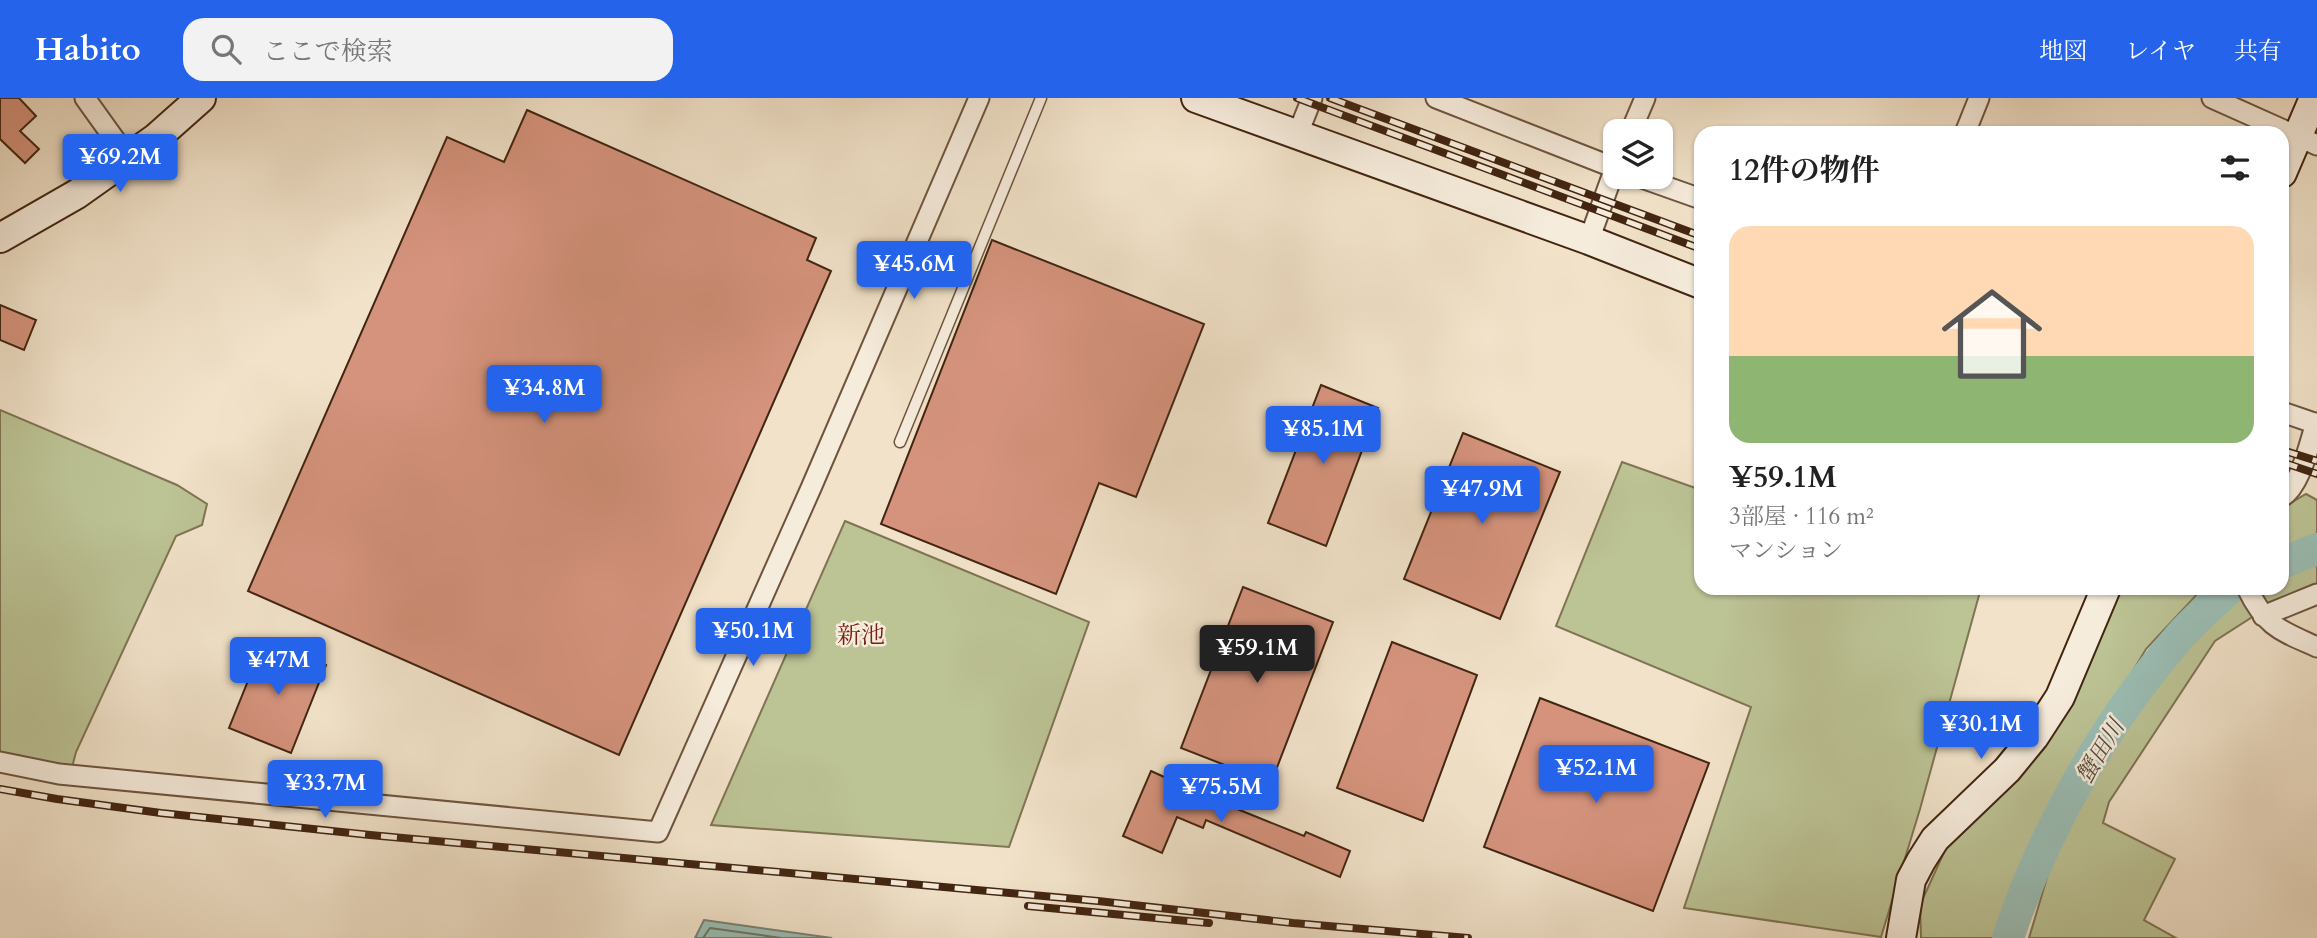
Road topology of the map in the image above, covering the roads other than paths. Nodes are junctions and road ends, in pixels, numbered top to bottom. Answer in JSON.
{"nodes":[{"id":1,"x":85,"y":98,"type":"edge"},
{"id":2,"x":201,"y":98,"type":"edge"},
{"id":3,"x":979,"y":98,"type":"edge"},
{"id":4,"x":1041,"y":98,"type":"edge"},
{"id":5,"x":1196,"y":98,"type":"edge"},
{"id":6,"x":1312,"y":98,"type":"edge"},
{"id":7,"x":1436,"y":98,"type":"edge"},
{"id":8,"x":1645,"y":98,"type":"edge"},
{"id":9,"x":1979,"y":98,"type":"edge"},
{"id":10,"x":2212,"y":98,"type":"edge"},
{"id":11,"x":2314,"y":98,"type":"edge"},
{"id":12,"x":1636,"y":119,"type":"edge"},
{"id":13,"x":1968,"y":126,"type":"edge"},
{"id":14,"x":2274,"y":126,"type":"edge"},
{"id":15,"x":2289,"y":133,"type":"edge"},
{"id":16,"x":1297,"y":136,"type":"junction"},
{"id":17,"x":2307,"y":141,"type":"edge"},
{"id":18,"x":128,"y":158,"type":"junction"},
{"id":19,"x":1603,"y":163,"type":"edge"},
{"id":20,"x":2289,"y":164,"type":"edge"},
{"id":21,"x":1607,"y":189,"type":"edge"},
{"id":22,"x":1673,"y":189,"type":"edge"},
{"id":23,"x":1694,"y":197,"type":"edge"},
{"id":24,"x":0,"y":238,"type":"edge"},
{"id":25,"x":1589,"y":240,"type":"junction"},
{"id":26,"x":1694,"y":281,"type":"edge"},
{"id":27,"x":2289,"y":414,"type":"edge"},
{"id":28,"x":2316,"y":423,"type":"edge"},
{"id":29,"x":900,"y":442,"type":"dead end"},
{"id":30,"x":2289,"y":491,"type":"edge"},
{"id":31,"x":2317,"y":594,"type":"edge"},
{"id":32,"x":2103,"y":595,"type":"edge"},
{"id":33,"x":2251,"y":595,"type":"edge"},
{"id":34,"x":2260,"y":612,"type":"junction"},
{"id":35,"x":2317,"y":647,"type":"edge"},
{"id":36,"x":0,"y":762,"type":"edge"},
{"id":37,"x":1901,"y":938,"type":"edge"}],
"edges":[{"from":1,"to":18,"type":"street"},
{"from":2,"to":18,"type":"street"},
{"from":3,"to":36,"type":"street"},
{"from":4,"to":29,"type":"lane"},
{"from":5,"to":16,"type":"street"},
{"from":6,"to":16,"type":"street"},
{"from":7,"to":19,"type":"street"},
{"from":8,"to":12,"type":"street"},
{"from":9,"to":13,"type":"street"},
{"from":10,"to":14,"type":"street"},
{"from":11,"to":17,"type":"street"},
{"from":15,"to":17,"type":"street"},
{"from":16,"to":25,"type":"street"},
{"from":17,"to":20,"type":"street"},
{"from":18,"to":24,"type":"street"},
{"from":21,"to":25,"type":"street"},
{"from":22,"to":23,"type":"street"},
{"from":25,"to":26,"type":"street"},
{"from":27,"to":28,"type":"street"},
{"from":28,"to":30,"type":"street"},
{"from":31,"to":34,"type":"street"},
{"from":32,"to":37,"type":"street"},
{"from":33,"to":34,"type":"street"},
{"from":34,"to":35,"type":"street"}]}
